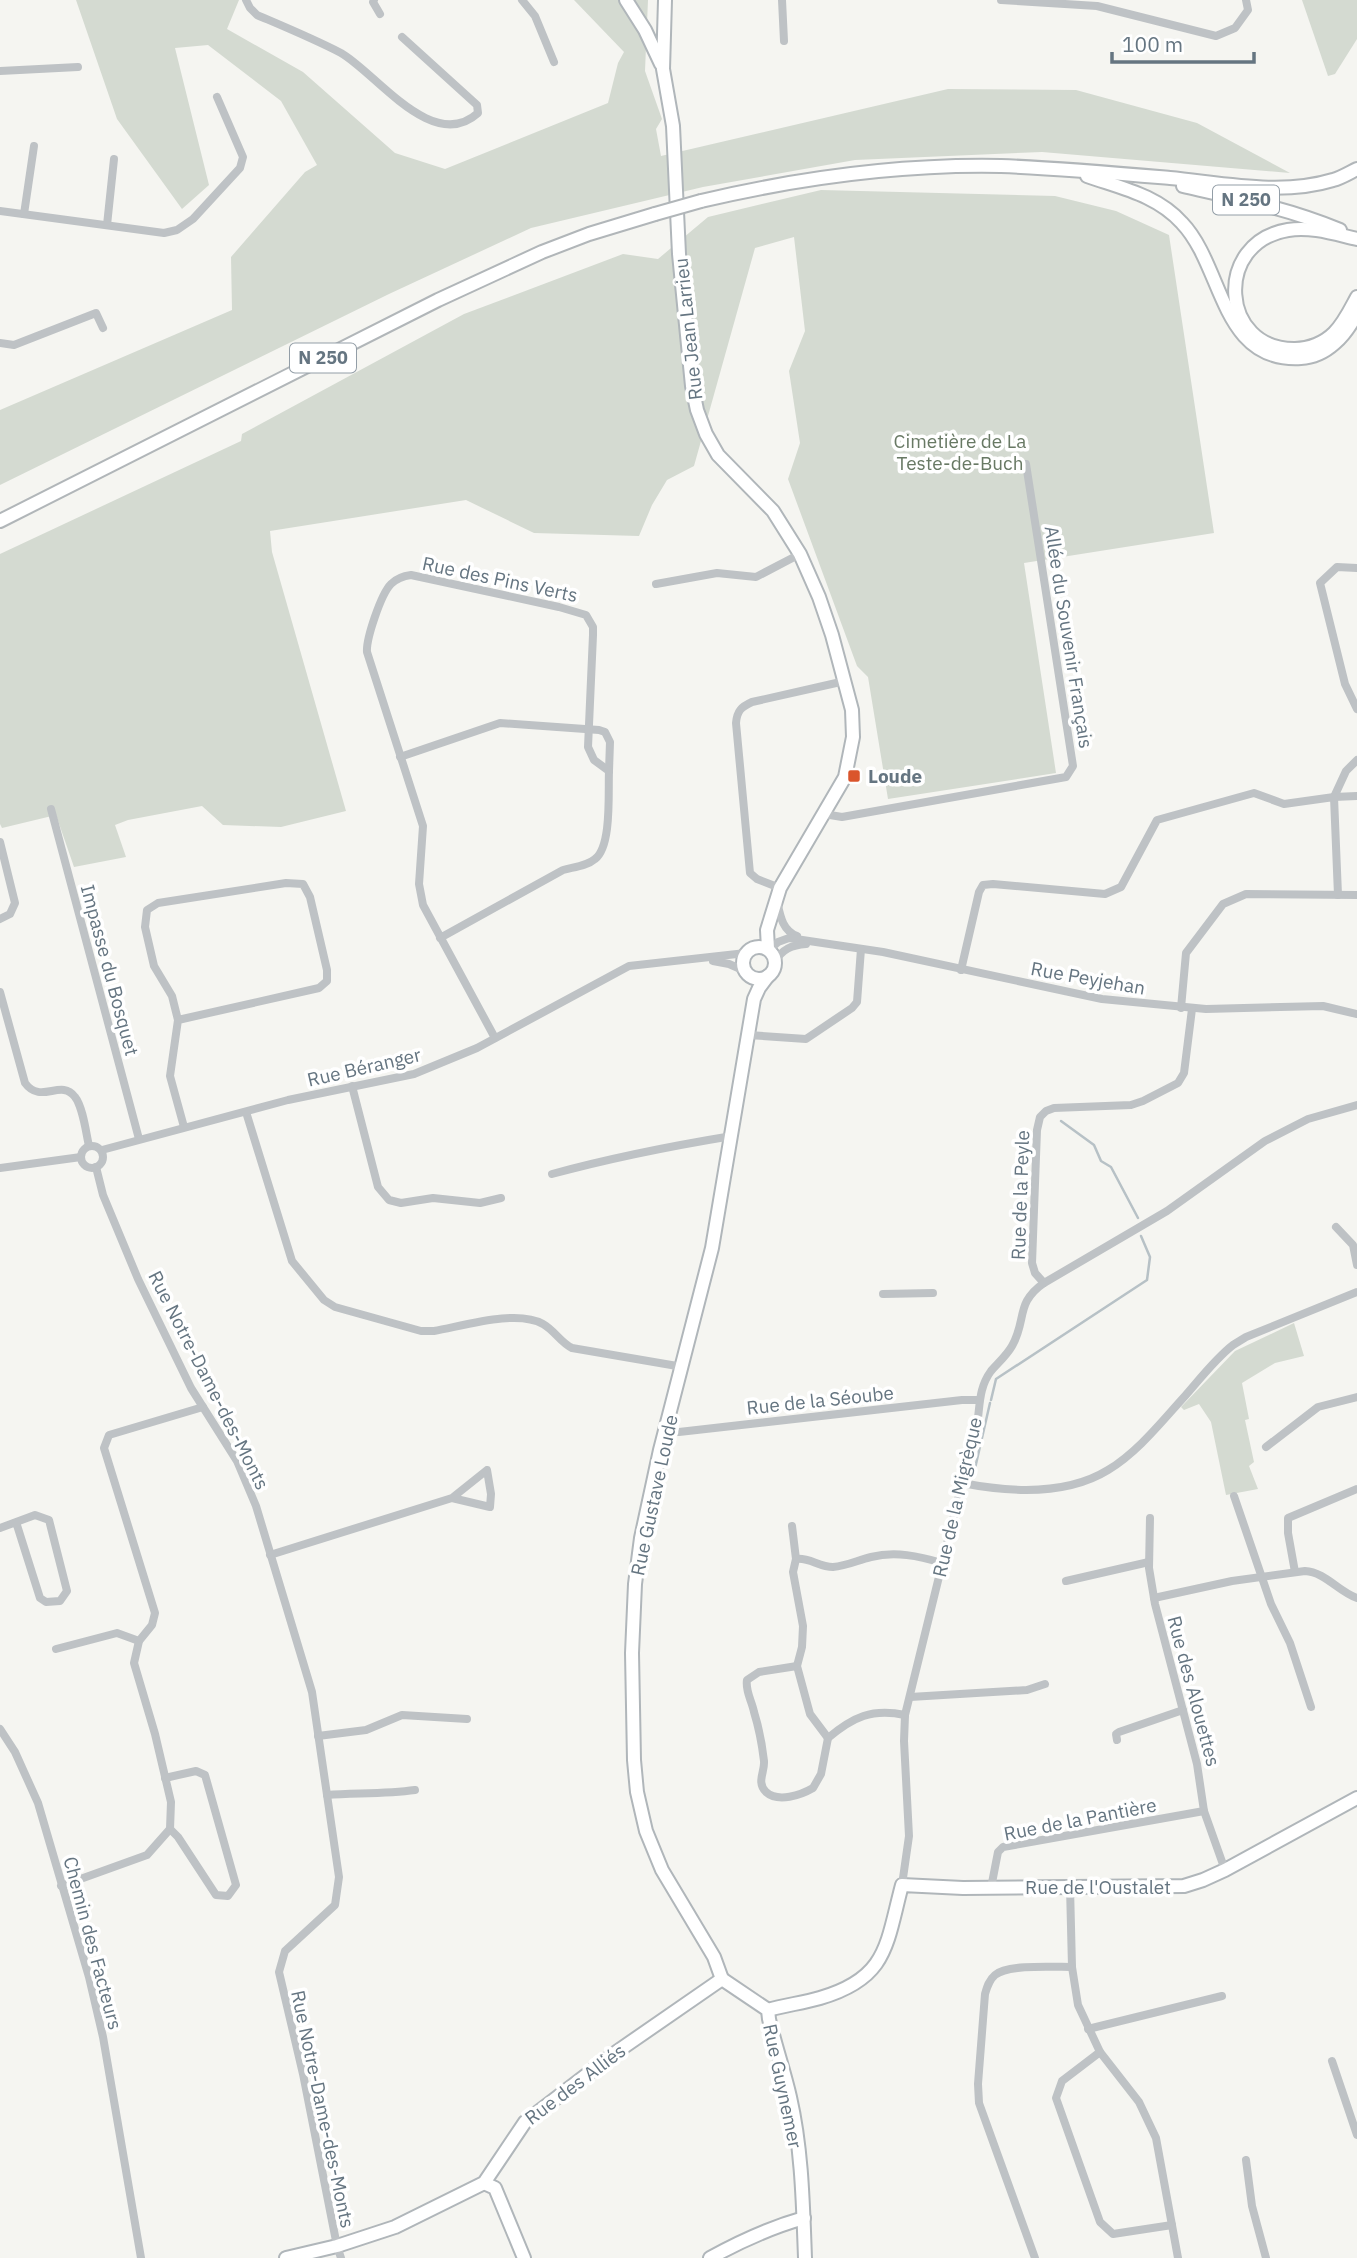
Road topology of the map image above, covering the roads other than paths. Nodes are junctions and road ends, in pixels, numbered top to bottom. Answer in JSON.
{"nodes":[{"id":1,"x":246,"y":0,"type":"edge"},
{"id":2,"x":374,"y":0,"type":"edge"},
{"id":3,"x":522,"y":0,"type":"edge"},
{"id":4,"x":626,"y":0,"type":"edge"},
{"id":5,"x":665,"y":0,"type":"edge"},
{"id":6,"x":782,"y":0,"type":"edge"},
{"id":7,"x":1001,"y":0,"type":"edge"},
{"id":8,"x":1245,"y":0,"type":"edge"},
{"id":9,"x":380,"y":14,"type":"dead end"},
{"id":10,"x":402,"y":37,"type":"dead end"},
{"id":11,"x":784,"y":41,"type":"dead end"},
{"id":12,"x":554,"y":62,"type":"dead end"},
{"id":13,"x":78,"y":67,"type":"dead end"},
{"id":14,"x":663,"y":69,"type":"junction"},
{"id":15,"x":0,"y":71,"type":"edge"},
{"id":16,"x":217,"y":97,"type":"dead end"},
{"id":17,"x":34,"y":146,"type":"dead end"},
{"id":18,"x":114,"y":159,"type":"dead end"},
{"id":19,"x":1066,"y":170,"type":"junction"},
{"id":20,"x":1357,"y":170,"type":"edge"},
{"id":21,"x":1131,"y":175,"type":"junction"},
{"id":22,"x":0,"y":211,"type":"edge"},
{"id":23,"x":24,"y":214,"type":"junction"},
{"id":24,"x":107,"y":225,"type":"junction"},
{"id":25,"x":1357,"y":238,"type":"edge"},
{"id":26,"x":1357,"y":297,"type":"edge"},
{"id":27,"x":1357,"y":313,"type":"edge"},
{"id":28,"x":103,"y":328,"type":"dead end"},
{"id":29,"x":0,"y":343,"type":"edge"},
{"id":30,"x":1026,"y":464,"type":"dead end"},
{"id":31,"x":0,"y":522,"type":"edge"},
{"id":32,"x":800,"y":554,"type":"junction"},
{"id":33,"x":1357,"y":568,"type":"edge"},
{"id":34,"x":656,"y":584,"type":"dead end"},
{"id":35,"x":845,"y":681,"type":"junction"},
{"id":36,"x":1357,"y":709,"type":"edge"},
{"id":37,"x":589,"y":729,"type":"junction"},
{"id":38,"x":400,"y":757,"type":"junction"},
{"id":39,"x":1357,"y":760,"type":"edge"},
{"id":40,"x":608,"y":771,"type":"junction"},
{"id":41,"x":1357,"y":796,"type":"edge"},
{"id":42,"x":1334,"y":797,"type":"junction"},
{"id":43,"x":51,"y":809,"type":"dead end"},
{"id":44,"x":824,"y":814,"type":"junction"},
{"id":45,"x":0,"y":842,"type":"edge"},
{"id":46,"x":779,"y":894,"type":"junction"},
{"id":47,"x":1338,"y":895,"type":"junction"},
{"id":48,"x":1357,"y":895,"type":"edge"},
{"id":49,"x":0,"y":919,"type":"edge"},
{"id":50,"x":767,"y":930,"type":"junction"},
{"id":51,"x":440,"y":938,"type":"junction"},
{"id":52,"x":816,"y":943,"type":"junction"},
{"id":53,"x":861,"y":949,"type":"junction"},
{"id":54,"x":768,"y":950,"type":"junction"},
{"id":55,"x":747,"y":952,"type":"junction"},
{"id":56,"x":699,"y":958,"type":"junction"},
{"id":57,"x":775,"y":962,"type":"junction"},
{"id":58,"x":961,"y":970,"type":"junction"},
{"id":59,"x":746,"y":973,"type":"junction"},
{"id":60,"x":768,"y":976,"type":"junction"},
{"id":61,"x":0,"y":992,"type":"edge"},
{"id":62,"x":754,"y":999,"type":"junction"},
{"id":63,"x":1181,"y":1007,"type":"junction"},
{"id":64,"x":1192,"y":1009,"type":"junction"},
{"id":65,"x":1357,"y":1014,"type":"edge"},
{"id":66,"x":178,"y":1020,"type":"junction"},
{"id":67,"x":748,"y":1035,"type":"junction"},
{"id":68,"x":495,"y":1038,"type":"junction"},
{"id":69,"x":352,"y":1086,"type":"junction"},
{"id":70,"x":1357,"y":1105,"type":"edge"},
{"id":71,"x":246,"y":1112,"type":"junction"},
{"id":72,"x":184,"y":1127,"type":"junction"},
{"id":73,"x":732,"y":1136,"type":"junction"},
{"id":74,"x":139,"y":1139,"type":"junction"},
{"id":75,"x":89,"y":1146,"type":"junction"},
{"id":76,"x":102,"y":1150,"type":"junction"},
{"id":77,"x":81,"y":1157,"type":"junction"},
{"id":78,"x":96,"y":1167,"type":"junction"},
{"id":79,"x":0,"y":1168,"type":"edge"},
{"id":80,"x":552,"y":1174,"type":"dead end"},
{"id":81,"x":501,"y":1198,"type":"dead end"},
{"id":82,"x":1336,"y":1227,"type":"dead end"},
{"id":83,"x":1357,"y":1265,"type":"edge"},
{"id":84,"x":1044,"y":1283,"type":"junction"},
{"id":85,"x":1357,"y":1292,"type":"edge"},
{"id":86,"x":933,"y":1293,"type":"dead end"},
{"id":87,"x":883,"y":1294,"type":"dead end"},
{"id":88,"x":683,"y":1367,"type":"junction"},
{"id":89,"x":1357,"y":1397,"type":"edge"},
{"id":90,"x":979,"y":1400,"type":"junction"},
{"id":91,"x":203,"y":1407,"type":"junction"},
{"id":92,"x":666,"y":1430,"type":"junction"},
{"id":93,"x":1266,"y":1447,"type":"dead end"},
{"id":94,"x":962,"y":1483,"type":"junction"},
{"id":95,"x":1357,"y":1489,"type":"edge"},
{"id":96,"x":1234,"y":1496,"type":"dead end"},
{"id":97,"x":452,"y":1498,"type":"junction"},
{"id":98,"x":1150,"y":1518,"type":"dead end"},
{"id":99,"x":16,"y":1522,"type":"junction"},
{"id":100,"x":792,"y":1526,"type":"dead end"},
{"id":101,"x":0,"y":1528,"type":"edge"},
{"id":102,"x":270,"y":1555,"type":"junction"},
{"id":103,"x":796,"y":1559,"type":"junction"},
{"id":104,"x":1149,"y":1562,"type":"junction"},
{"id":105,"x":942,"y":1563,"type":"junction"},
{"id":106,"x":1295,"y":1572,"type":"junction"},
{"id":107,"x":1262,"y":1577,"type":"junction"},
{"id":108,"x":1066,"y":1581,"type":"dead end"},
{"id":109,"x":1154,"y":1598,"type":"junction"},
{"id":110,"x":1357,"y":1598,"type":"edge"},
{"id":111,"x":139,"y":1641,"type":"junction"},
{"id":112,"x":56,"y":1649,"type":"dead end"},
{"id":113,"x":797,"y":1666,"type":"junction"},
{"id":114,"x":1045,"y":1684,"type":"dead end"},
{"id":115,"x":910,"y":1697,"type":"junction"},
{"id":116,"x":1311,"y":1707,"type":"dead end"},
{"id":117,"x":1183,"y":1710,"type":"junction"},
{"id":118,"x":905,"y":1715,"type":"junction"},
{"id":119,"x":467,"y":1719,"type":"dead end"},
{"id":120,"x":0,"y":1729,"type":"edge"},
{"id":121,"x":318,"y":1736,"type":"junction"},
{"id":122,"x":828,"y":1738,"type":"junction"},
{"id":123,"x":1117,"y":1740,"type":"dead end"},
{"id":124,"x":166,"y":1778,"type":"junction"},
{"id":125,"x":415,"y":1790,"type":"dead end"},
{"id":126,"x":327,"y":1795,"type":"junction"},
{"id":127,"x":1357,"y":1798,"type":"edge"},
{"id":128,"x":1204,"y":1811,"type":"junction"},
{"id":129,"x":170,"y":1829,"type":"junction"},
{"id":130,"x":1225,"y":1870,"type":"junction"},
{"id":131,"x":902,"y":1885,"type":"junction"},
{"id":132,"x":61,"y":1886,"type":"junction"},
{"id":133,"x":1070,"y":1887,"type":"junction"},
{"id":134,"x":991,"y":1888,"type":"junction"},
{"id":135,"x":1072,"y":1967,"type":"junction"},
{"id":136,"x":722,"y":1979,"type":"junction"},
{"id":137,"x":1222,"y":1996,"type":"dead end"},
{"id":138,"x":768,"y":2010,"type":"junction"},
{"id":139,"x":1088,"y":2029,"type":"junction"},
{"id":140,"x":1100,"y":2052,"type":"junction"},
{"id":141,"x":1332,"y":2061,"type":"dead end"},
{"id":142,"x":1357,"y":2135,"type":"edge"},
{"id":143,"x":1246,"y":2160,"type":"dead end"},
{"id":144,"x":484,"y":2183,"type":"junction"},
{"id":145,"x":804,"y":2218,"type":"junction"},
{"id":146,"x":1172,"y":2225,"type":"junction"},
{"id":147,"x":339,"y":2252,"type":"edge"},
{"id":148,"x":141,"y":2258,"type":"edge"},
{"id":149,"x":286,"y":2258,"type":"edge"},
{"id":150,"x":524,"y":2258,"type":"edge"},
{"id":151,"x":710,"y":2258,"type":"edge"},
{"id":152,"x":805,"y":2258,"type":"edge"},
{"id":153,"x":1035,"y":2258,"type":"edge"},
{"id":154,"x":1178,"y":2258,"type":"edge"},
{"id":155,"x":1266,"y":2258,"type":"edge"}],
"edges":[{"from":1,"to":10,"type":"street"},
{"from":2,"to":9,"type":"street"},
{"from":3,"to":12,"type":"street"},
{"from":4,"to":14,"type":"street"},
{"from":5,"to":14,"type":"street","name":"Rue Jean Larrieu"},
{"from":6,"to":11,"type":"street"},
{"from":7,"to":8,"type":"street"},
{"from":13,"to":15,"type":"street"},
{"from":14,"to":32,"type":"street","name":"Rue Jean Larrieu"},
{"from":16,"to":24,"type":"street"},
{"from":17,"to":23,"type":"street"},
{"from":18,"to":24,"type":"street"},
{"from":19,"to":21,"type":"street","number":"N 250"},
{"from":19,"to":27,"type":"street"},
{"from":19,"to":31,"type":"street","number":"N 250","bridge":true},
{"from":20,"to":21,"type":"street"},
{"from":21,"to":25,"type":"street","number":"N 250"},
{"from":22,"to":23,"type":"street"},
{"from":23,"to":24,"type":"street"},
{"from":25,"to":26,"type":"street"},
{"from":28,"to":29,"type":"street"},
{"from":30,"to":44,"type":"street","name":"Allée du Souvenir Français"},
{"from":32,"to":34,"type":"street"},
{"from":32,"to":35,"type":"street","name":"Rue Jean Larrieu"},
{"from":33,"to":36,"type":"street"},
{"from":35,"to":44,"type":"street","name":"Rue Jean Larrieu"},
{"from":35,"to":46,"type":"street"},
{"from":37,"to":38,"type":"street"},
{"from":37,"to":38,"type":"street","name":"Rue des Pins Verts"},
{"from":37,"to":40,"type":"street","name":"Rue des Pins Verts"},
{"from":37,"to":40,"type":"street"},
{"from":38,"to":51,"type":"street","name":"Rue des Pins Verts"},
{"from":39,"to":42,"type":"street"},
{"from":40,"to":51,"type":"street"},
{"from":41,"to":42,"type":"street"},
{"from":42,"to":47,"type":"street"},
{"from":42,"to":58,"type":"street"},
{"from":43,"to":74,"type":"street","name":"Impasse du Bosquet"},
{"from":44,"to":46,"type":"street","name":"Rue Jean Larrieu"},
{"from":45,"to":49,"type":"street"},
{"from":46,"to":50,"type":"street","name":"Rue Jean Larrieu"},
{"from":46,"to":52,"type":"street","name":"Rue Peyjehan"},
{"from":47,"to":48,"type":"street"},
{"from":47,"to":63,"type":"street"},
{"from":50,"to":54,"type":"street","name":"Rue Jean Larrieu"},
{"from":50,"to":55,"type":"street","name":"Rue Jean Larrieu"},
{"from":51,"to":68,"type":"street","name":"Rue des Pins Verts"},
{"from":52,"to":53,"type":"street","name":"Rue Peyjehan"},
{"from":52,"to":54,"type":"street","name":"Rue Peyjehan"},
{"from":52,"to":57,"type":"street","name":"Rue Peyjehan"},
{"from":53,"to":58,"type":"street","name":"Rue Peyjehan"},
{"from":53,"to":67,"type":"street"},
{"from":54,"to":55,"type":"street"},
{"from":54,"to":57,"type":"street"},
{"from":55,"to":56,"type":"street","name":"Rue Béranger"},
{"from":55,"to":59,"type":"street"},
{"from":56,"to":59,"type":"street","name":"Rue Béranger"},
{"from":56,"to":68,"type":"street","name":"Rue Béranger"},
{"from":57,"to":60,"type":"street"},
{"from":58,"to":63,"type":"street","name":"Rue Peyjehan"},
{"from":59,"to":60,"type":"street"},
{"from":59,"to":62,"type":"street","name":"Rue Gustave Loude"},
{"from":60,"to":62,"type":"street","name":"Rue Gustave Loude"},
{"from":61,"to":75,"type":"street"},
{"from":62,"to":67,"type":"street","name":"Rue Gustave Loude"},
{"from":63,"to":64,"type":"street","name":"Rue Peyjehan"},
{"from":64,"to":65,"type":"street","name":"Rue Peyjehan"},
{"from":64,"to":84,"type":"street","name":"Rue de la Peyle"},
{"from":66,"to":66,"type":"street"},
{"from":66,"to":72,"type":"street"},
{"from":67,"to":73,"type":"street","name":"Rue Gustave Loude"},
{"from":68,"to":69,"type":"street","name":"Rue Béranger"},
{"from":69,"to":71,"type":"street","name":"Rue Béranger"},
{"from":69,"to":81,"type":"street"},
{"from":70,"to":84,"type":"street","name":"Rue de la Migrèque"},
{"from":71,"to":72,"type":"street","name":"Rue Béranger"},
{"from":71,"to":88,"type":"street"},
{"from":72,"to":74,"type":"street","name":"Rue Béranger"},
{"from":73,"to":80,"type":"street"},
{"from":73,"to":88,"type":"street","name":"Rue Gustave Loude"},
{"from":74,"to":76,"type":"street","name":"Rue Béranger"},
{"from":75,"to":76,"type":"street"},
{"from":75,"to":77,"type":"street"},
{"from":76,"to":78,"type":"street"},
{"from":77,"to":78,"type":"street"},
{"from":77,"to":79,"type":"street"},
{"from":78,"to":91,"type":"street","name":"Rue Notre-Dame-des-Monts"},
{"from":82,"to":83,"type":"street"},
{"from":84,"to":90,"type":"street","name":"Rue de la Migrèque"},
{"from":85,"to":94,"type":"street"},
{"from":86,"to":87,"type":"street"},
{"from":88,"to":92,"type":"street","name":"Rue Gustave Loude"},
{"from":89,"to":93,"type":"street"},
{"from":90,"to":92,"type":"street","name":"Rue de la Séoube"},
{"from":90,"to":94,"type":"street","name":"Rue de la Migrèque"},
{"from":91,"to":102,"type":"street","name":"Rue Notre-Dame-des-Monts"},
{"from":91,"to":111,"type":"street"},
{"from":92,"to":136,"type":"street","name":"Rue Gustave Loude"},
{"from":94,"to":105,"type":"street","name":"Rue de la Migrèque"},
{"from":95,"to":106,"type":"street"},
{"from":96,"to":107,"type":"street"},
{"from":97,"to":97,"type":"street"},
{"from":97,"to":102,"type":"street"},
{"from":98,"to":104,"type":"street","name":"Rue des Alouettes"},
{"from":99,"to":99,"type":"street"},
{"from":99,"to":101,"type":"street"},
{"from":100,"to":103,"type":"street"},
{"from":102,"to":121,"type":"street","name":"Rue Notre-Dame-des-Monts"},
{"from":103,"to":105,"type":"street"},
{"from":103,"to":113,"type":"street"},
{"from":104,"to":108,"type":"street"},
{"from":104,"to":109,"type":"street","name":"Rue des Alouettes"},
{"from":105,"to":115,"type":"street","name":"Rue de la Migrèque"},
{"from":106,"to":107,"type":"street"},
{"from":106,"to":110,"type":"street"},
{"from":107,"to":109,"type":"street"},
{"from":107,"to":116,"type":"street"},
{"from":109,"to":117,"type":"street","name":"Rue des Alouettes"},
{"from":111,"to":112,"type":"street"},
{"from":111,"to":124,"type":"street"},
{"from":113,"to":122,"type":"street"},
{"from":113,"to":122,"type":"street"},
{"from":114,"to":115,"type":"street"},
{"from":115,"to":118,"type":"street","name":"Rue de la Migrèque"},
{"from":117,"to":123,"type":"street"},
{"from":117,"to":128,"type":"street","name":"Rue des Alouettes"},
{"from":118,"to":122,"type":"street"},
{"from":118,"to":131,"type":"street","name":"Rue de la Migrèque"},
{"from":119,"to":121,"type":"street"},
{"from":120,"to":132,"type":"street","name":"Chemin des Facteurs"},
{"from":121,"to":126,"type":"street","name":"Rue Notre-Dame-des-Monts"},
{"from":124,"to":129,"type":"street"},
{"from":124,"to":129,"type":"street"},
{"from":125,"to":126,"type":"street"},
{"from":126,"to":147,"type":"street","name":"Rue Notre-Dame-des-Monts"},
{"from":127,"to":130,"type":"street","name":"Rue de l'Oustalet"},
{"from":128,"to":130,"type":"street","name":"Rue des Alouettes"},
{"from":128,"to":134,"type":"street","name":"Rue de la Pantière"},
{"from":129,"to":132,"type":"street"},
{"from":130,"to":133,"type":"street","name":"Rue de l'Oustalet"},
{"from":131,"to":134,"type":"street","name":"Rue de l'Oustalet"},
{"from":131,"to":138,"type":"street","name":"Rue de la Migrèque"},
{"from":132,"to":148,"type":"street","name":"Chemin des Facteurs"},
{"from":133,"to":134,"type":"street","name":"Rue de l'Oustalet"},
{"from":133,"to":135,"type":"street"},
{"from":135,"to":139,"type":"street"},
{"from":135,"to":153,"type":"street"},
{"from":136,"to":138,"type":"street","name":"Rue Guynemer"},
{"from":136,"to":144,"type":"street","name":"Rue des Alliés"},
{"from":137,"to":139,"type":"street"},
{"from":138,"to":145,"type":"street","name":"Rue Guynemer"},
{"from":139,"to":140,"type":"street"},
{"from":140,"to":146,"type":"street"},
{"from":140,"to":146,"type":"street"},
{"from":141,"to":142,"type":"street"},
{"from":143,"to":155,"type":"street"},
{"from":144,"to":147,"type":"street","name":"Rue des Alliés"},
{"from":144,"to":150,"type":"street"},
{"from":145,"to":151,"type":"street"},
{"from":145,"to":152,"type":"street","name":"Rue Guynemer"},
{"from":146,"to":154,"type":"street"},
{"from":147,"to":149,"type":"street","name":"Rue des Alliés"}]}
